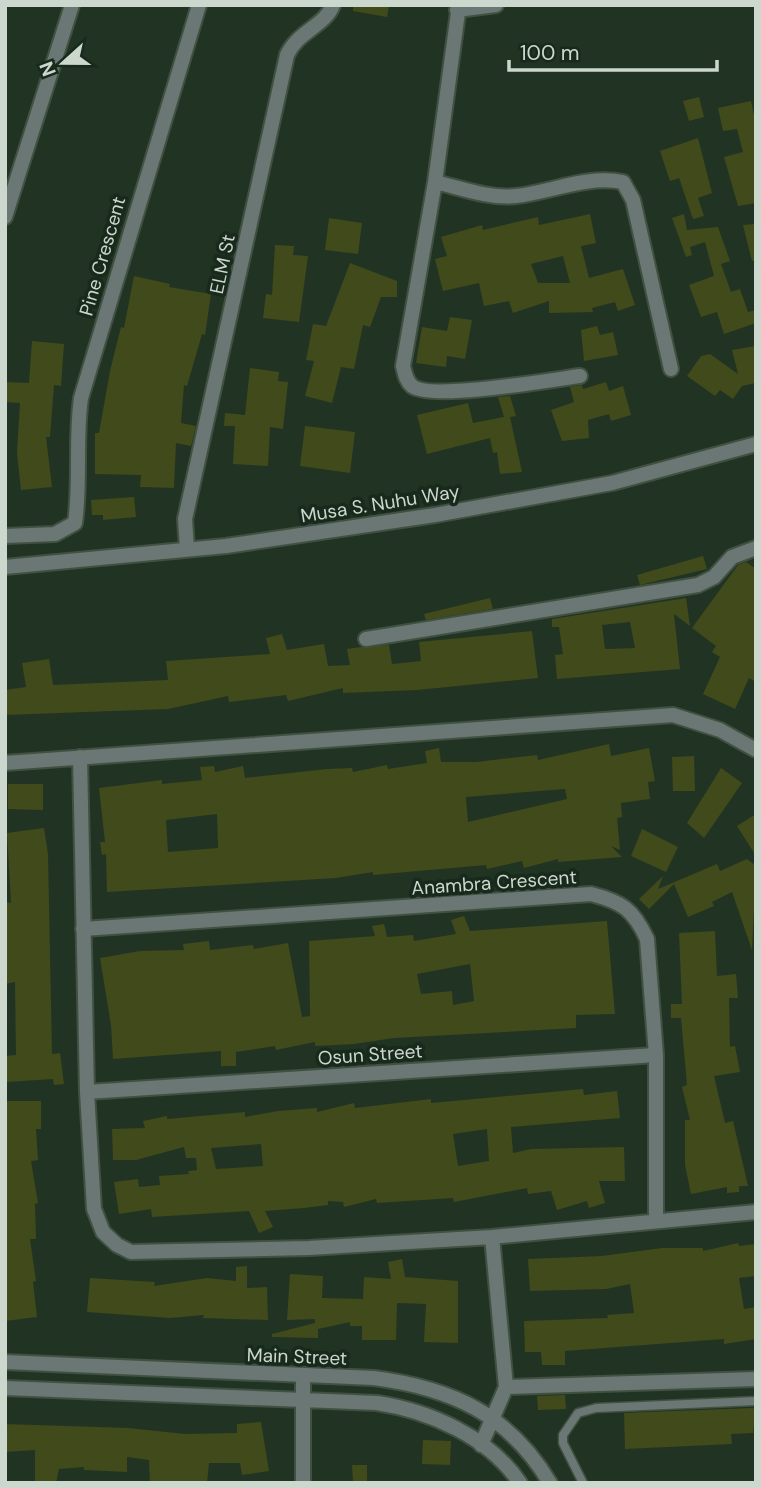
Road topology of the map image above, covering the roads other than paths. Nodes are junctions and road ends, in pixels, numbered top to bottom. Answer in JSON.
{"nodes":[{"id":1,"x":72,"y":5,"type":"edge"},
{"id":2,"x":200,"y":5,"type":"edge"},
{"id":3,"x":333,"y":5,"type":"edge"},
{"id":4,"x":496,"y":5,"type":"edge"},
{"id":5,"x":458,"y":8,"type":"edge"},
{"id":6,"x":435,"y":183,"type":"junction"},
{"id":7,"x":5,"y":217,"type":"edge"},
{"id":8,"x":671,"y":369,"type":"dead end"},
{"id":9,"x":580,"y":376,"type":"dead end"},
{"id":10,"x":756,"y":444,"type":"edge"},
{"id":11,"x":5,"y":536,"type":"edge"},
{"id":12,"x":756,"y":548,"type":"edge"},
{"id":13,"x":187,"y":549,"type":"junction"},
{"id":14,"x":5,"y":567,"type":"edge"},
{"id":15,"x":366,"y":639,"type":"dead end"},
{"id":16,"x":754,"y":743,"type":"edge"},
{"id":17,"x":80,"y":757,"type":"junction"},
{"id":18,"x":5,"y":763,"type":"edge"},
{"id":19,"x":83,"y":929,"type":"junction"},
{"id":20,"x":656,"y":1055,"type":"junction"},
{"id":21,"x":87,"y":1092,"type":"junction"},
{"id":22,"x":756,"y":1212,"type":"edge"},
{"id":23,"x":656,"y":1221,"type":"junction"},
{"id":24,"x":492,"y":1237,"type":"junction"},
{"id":25,"x":5,"y":1362,"type":"edge"},
{"id":26,"x":303,"y":1375,"type":"junction"},
{"id":27,"x":756,"y":1379,"type":"edge"},
{"id":28,"x":506,"y":1387,"type":"junction"},
{"id":29,"x":5,"y":1388,"type":"edge"},
{"id":30,"x":302,"y":1400,"type":"junction"},
{"id":31,"x":756,"y":1401,"type":"edge"},
{"id":32,"x":494,"y":1417,"type":"junction"},
{"id":33,"x":481,"y":1445,"type":"junction"},
{"id":34,"x":303,"y":1483,"type":"edge"},
{"id":35,"x":520,"y":1483,"type":"edge"},
{"id":36,"x":550,"y":1483,"type":"edge"},
{"id":37,"x":583,"y":1483,"type":"edge"}],
"edges":[{"from":1,"to":7,"type":"street"},
{"from":2,"to":11,"type":"street","name":"Pine Crescent"},
{"from":3,"to":13,"type":"street","name":"ELM St"},
{"from":4,"to":5,"type":"street"},
{"from":5,"to":6,"type":"street"},
{"from":6,"to":8,"type":"street"},
{"from":6,"to":9,"type":"street"},
{"from":10,"to":13,"type":"street","name":"Musa S. Nuhu Way"},
{"from":12,"to":15,"type":"street"},
{"from":13,"to":14,"type":"street","name":"Musa S. Nuhu Way"},
{"from":16,"to":17,"type":"street"},
{"from":17,"to":18,"type":"street"},
{"from":17,"to":19,"type":"street"},
{"from":19,"to":20,"type":"street","name":"Anambra Crescent"},
{"from":19,"to":21,"type":"street"},
{"from":20,"to":21,"type":"street","name":"Osun Street"},
{"from":20,"to":23,"type":"street","name":"Anambra Crescent"},
{"from":21,"to":24,"type":"street"},
{"from":22,"to":23,"type":"street"},
{"from":23,"to":24,"type":"street"},
{"from":24,"to":28,"type":"street"},
{"from":25,"to":26,"type":"street","name":"Main Street"},
{"from":26,"to":30,"type":"street"},
{"from":26,"to":32,"type":"street","name":"Main Street"},
{"from":27,"to":28,"type":"street"},
{"from":28,"to":32,"type":"street"},
{"from":29,"to":30,"type":"street"},
{"from":30,"to":33,"type":"street"},
{"from":30,"to":34,"type":"street"},
{"from":31,"to":37,"type":"lane"},
{"from":32,"to":33,"type":"street"},
{"from":32,"to":36,"type":"street","name":"Main Street"},
{"from":33,"to":35,"type":"street"}]}
